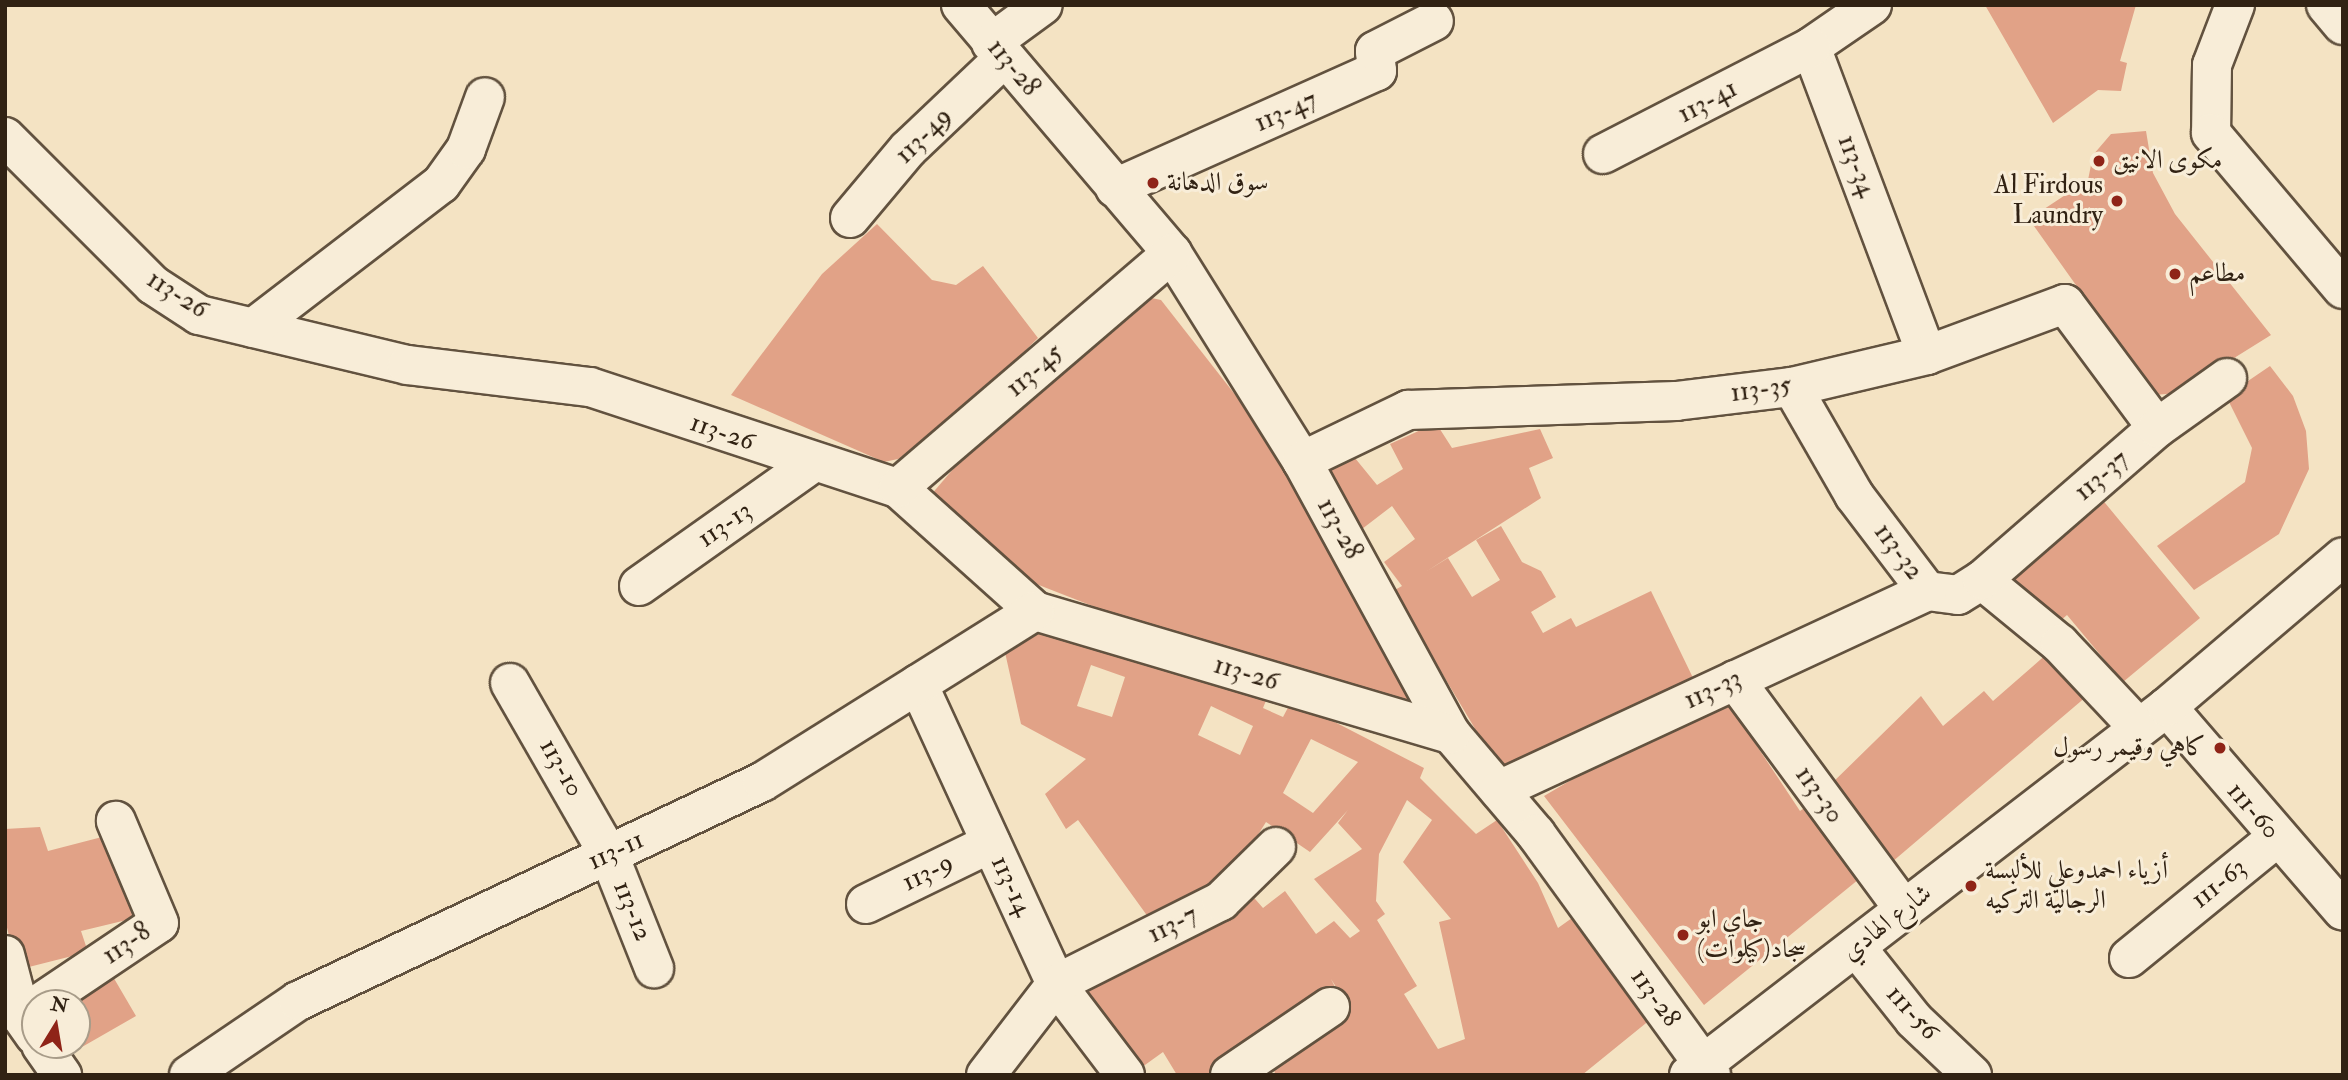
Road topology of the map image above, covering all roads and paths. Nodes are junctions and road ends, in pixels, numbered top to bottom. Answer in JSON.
{"nodes":[{"id":1,"x":961,"y":5,"type":"edge"},
{"id":2,"x":1043,"y":5,"type":"edge"},
{"id":3,"x":1872,"y":5,"type":"edge"},
{"id":4,"x":2235,"y":5,"type":"edge"},
{"id":5,"x":2326,"y":5,"type":"edge"},
{"id":6,"x":1434,"y":21,"type":"dead end"},
{"id":7,"x":2343,"y":25,"type":"edge"},
{"id":8,"x":1811,"y":47,"type":"junction"},
{"id":9,"x":997,"y":51,"type":"junction"},
{"id":10,"x":485,"y":97,"type":"dead end"},
{"id":11,"x":5,"y":137,"type":"edge"},
{"id":12,"x":1603,"y":154,"type":"dead end"},
{"id":13,"x":1115,"y":188,"type":"junction"},
{"id":14,"x":850,"y":218,"type":"dead end"},
{"id":15,"x":1172,"y":253,"type":"junction"},
{"id":16,"x":2343,"y":289,"type":"edge"},
{"id":17,"x":253,"y":328,"type":"junction"},
{"id":18,"x":1927,"y":355,"type":"junction"},
{"id":19,"x":2227,"y":378,"type":"dead end"},
{"id":20,"x":1792,"y":387,"type":"junction"},
{"id":21,"x":2157,"y":428,"type":"junction"},
{"id":22,"x":1301,"y":461,"type":"junction"},
{"id":23,"x":811,"y":464,"type":"junction"},
{"id":24,"x":898,"y":488,"type":"junction"},
{"id":25,"x":2343,"y":557,"type":"edge"},
{"id":26,"x":1982,"y":580,"type":"junction"},
{"id":27,"x":639,"y":586,"type":"dead end"},
{"id":28,"x":1927,"y":591,"type":"junction"},
{"id":29,"x":1035,"y":611,"type":"junction"},
{"id":30,"x":1735,"y":680,"type":"junction"},
{"id":31,"x":510,"y":683,"type":"dead end"},
{"id":32,"x":918,"y":684,"type":"junction"},
{"id":33,"x":2152,"y":717,"type":"junction"},
{"id":34,"x":1451,"y":734,"type":"junction"},
{"id":35,"x":1499,"y":790,"type":"junction"},
{"id":36,"x":116,"y":821,"type":"dead end"},
{"id":37,"x":2276,"y":838,"type":"junction"},
{"id":38,"x":991,"y":843,"type":"junction"},
{"id":39,"x":1276,"y":847,"type":"dead end"},
{"id":40,"x":609,"y":855,"type":"junction"},
{"id":41,"x":866,"y":904,"type":"dead end"},
{"id":42,"x":1904,"y":909,"type":"junction"},
{"id":43,"x":2343,"y":911,"type":"edge"},
{"id":44,"x":1856,"y":947,"type":"junction"},
{"id":45,"x":5,"y":955,"type":"edge"},
{"id":46,"x":2129,"y":958,"type":"dead end"},
{"id":47,"x":654,"y":968,"type":"dead end"},
{"id":48,"x":1056,"y":984,"type":"junction"},
{"id":49,"x":73,"y":989,"type":"edge"},
{"id":50,"x":21,"y":998,"type":"edge"},
{"id":51,"x":1330,"y":1007,"type":"dead end"},
{"id":52,"x":52,"y":1059,"type":"edge"},
{"id":53,"x":1701,"y":1071,"type":"edge"},
{"id":54,"x":62,"y":1075,"type":"edge"},
{"id":55,"x":189,"y":1075,"type":"edge"},
{"id":56,"x":986,"y":1075,"type":"edge"},
{"id":57,"x":1125,"y":1075,"type":"edge"},
{"id":58,"x":1230,"y":1075,"type":"edge"},
{"id":59,"x":1972,"y":1075,"type":"edge"}],
"edges":[{"from":1,"to":9,"type":"street","name":"113-28"},
{"from":2,"to":9,"type":"street","name":"113-49"},
{"from":3,"to":8,"type":"street"},
{"from":4,"to":16,"type":"street"},
{"from":5,"to":7,"type":"street"},
{"from":6,"to":13,"type":"street","name":"113-47"},
{"from":8,"to":12,"type":"street","name":"113-41"},
{"from":8,"to":18,"type":"street","name":"113-34"},
{"from":9,"to":13,"type":"street","name":"113-28"},
{"from":9,"to":14,"type":"street","name":"113-49"},
{"from":10,"to":17,"type":"street"},
{"from":11,"to":17,"type":"street","name":"113-26"},
{"from":13,"to":15,"type":"street","name":"113-28"},
{"from":15,"to":22,"type":"street","name":"113-28"},
{"from":15,"to":24,"type":"street","name":"113-45"},
{"from":17,"to":23,"type":"street","name":"113-26"},
{"from":18,"to":20,"type":"street","name":"113-35"},
{"from":18,"to":21,"type":"street","name":"113-35"},
{"from":19,"to":21,"type":"street","name":"113-37"},
{"from":20,"to":22,"type":"street","name":"113-35"},
{"from":20,"to":28,"type":"street","name":"113-32"},
{"from":21,"to":26,"type":"street","name":"113-37"},
{"from":22,"to":34,"type":"street","name":"113-28"},
{"from":23,"to":24,"type":"street","name":"113-26"},
{"from":23,"to":27,"type":"street","name":"113-13"},
{"from":24,"to":29,"type":"street","name":"113-26"},
{"from":25,"to":33,"type":"street","name":"شارع الهادي"},
{"from":26,"to":28,"type":"street","name":"113-32"},
{"from":26,"to":33,"type":"street"},
{"from":28,"to":30,"type":"street","name":"113-33"},
{"from":29,"to":32,"type":"street","name":"113-11"},
{"from":29,"to":34,"type":"street","name":"113-26"},
{"from":30,"to":35,"type":"street","name":"113-33"},
{"from":30,"to":42,"type":"street","name":"113-30"},
{"from":31,"to":40,"type":"street","name":"113-10"},
{"from":32,"to":38,"type":"street","name":"113-14"},
{"from":32,"to":40,"type":"street","name":"113-11"},
{"from":33,"to":37,"type":"street","name":"111-60"},
{"from":33,"to":42,"type":"street","name":"شارع الهادي"},
{"from":34,"to":35,"type":"street","name":"113-28"},
{"from":35,"to":53,"type":"street","name":"113-28"},
{"from":36,"to":49,"type":"street","name":"113-8"},
{"from":37,"to":43,"type":"street","name":"111-60"},
{"from":37,"to":46,"type":"street","name":"111-63"},
{"from":38,"to":41,"type":"street","name":"113-9"},
{"from":38,"to":48,"type":"street","name":"113-14"},
{"from":39,"to":48,"type":"street","name":"113-7"},
{"from":40,"to":47,"type":"street","name":"113-12"},
{"from":40,"to":55,"type":"street","name":"113-11"},
{"from":42,"to":44,"type":"street","name":"شارع الهادي"},
{"from":44,"to":53,"type":"street","name":"شارع الهادي"},
{"from":44,"to":59,"type":"street","name":"111-56"},
{"from":45,"to":50,"type":"street"},
{"from":48,"to":56,"type":"street"},
{"from":48,"to":57,"type":"street","name":"113-14"},
{"from":51,"to":58,"type":"street"},
{"from":52,"to":54,"type":"street"}]}
